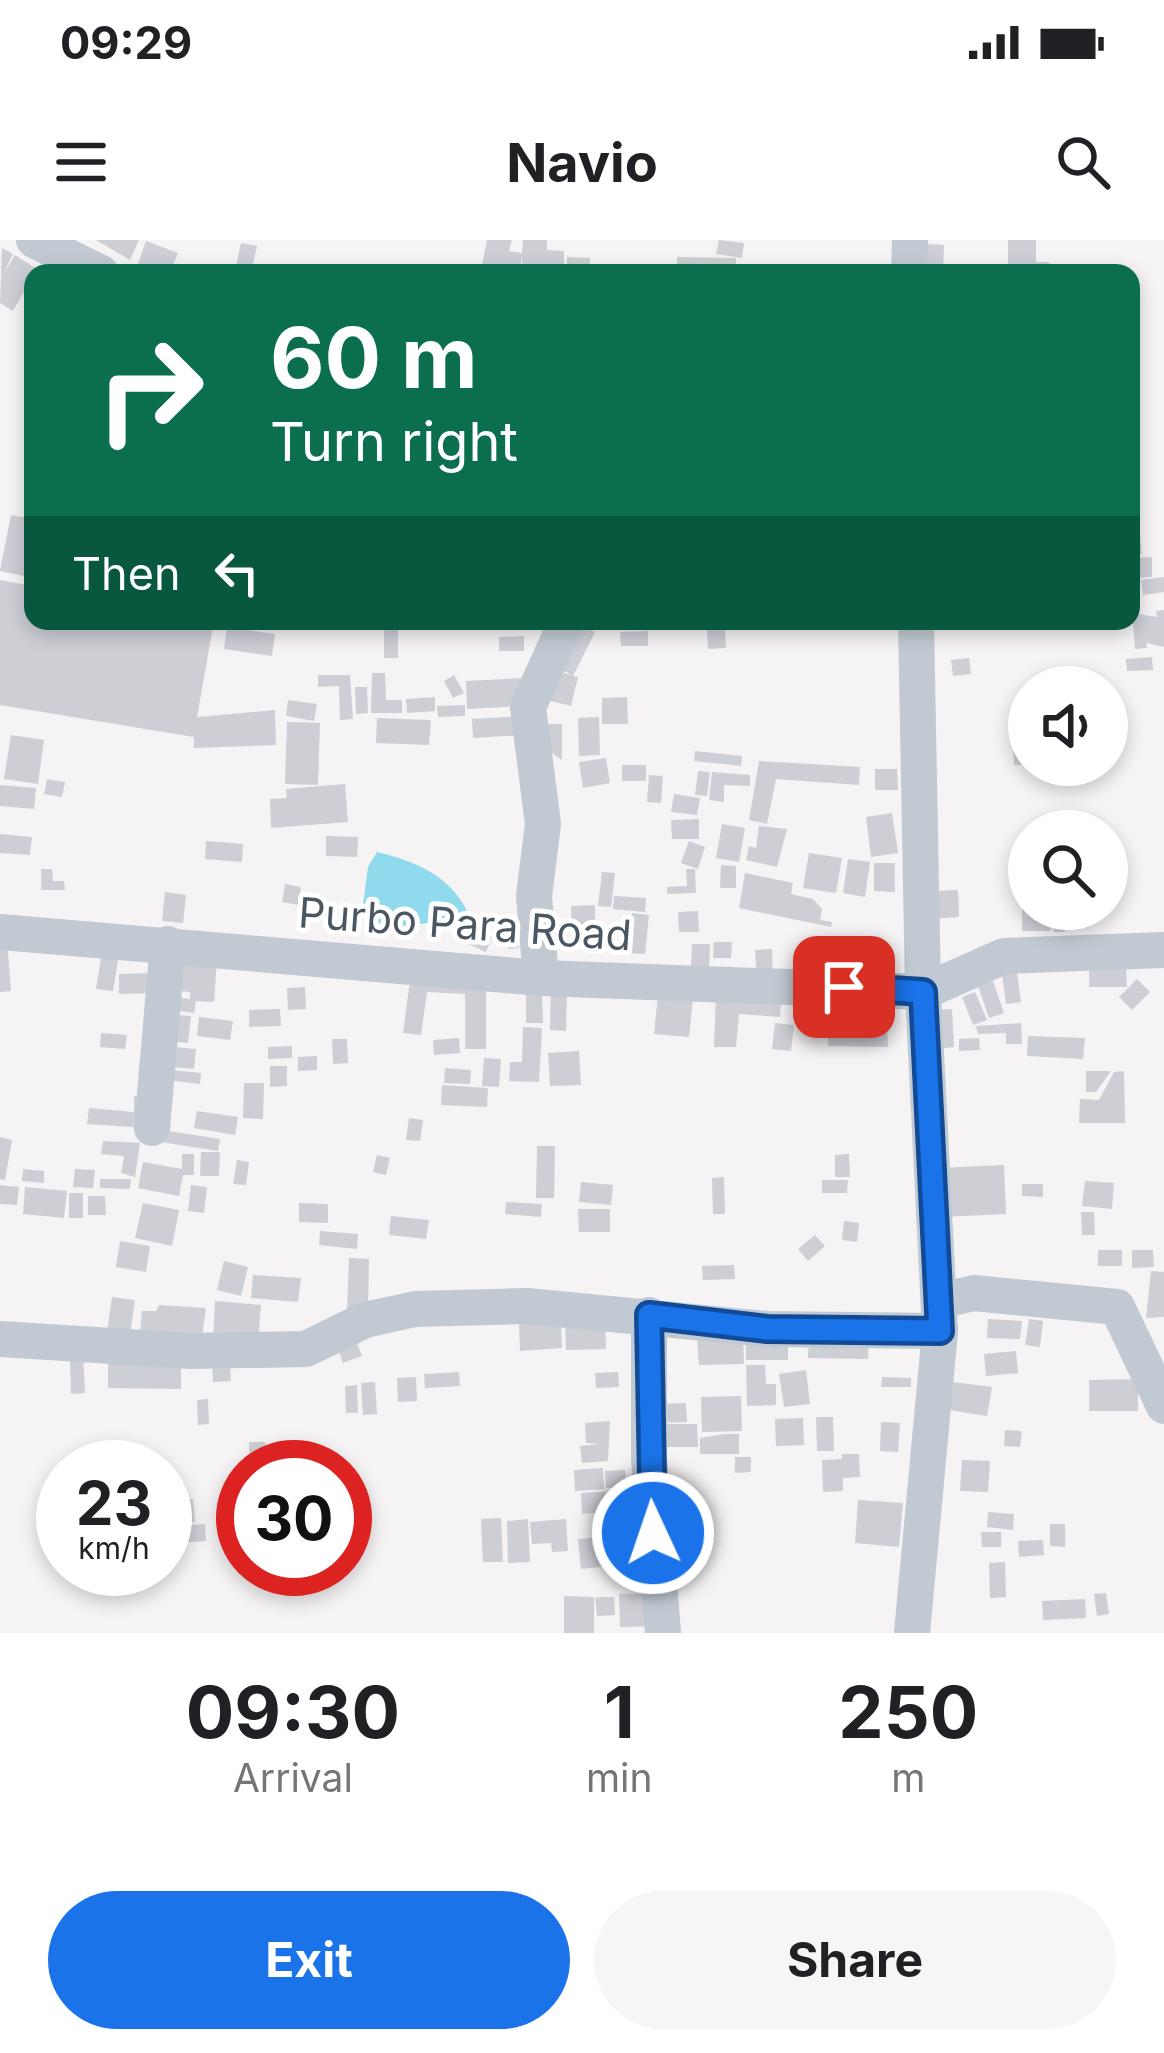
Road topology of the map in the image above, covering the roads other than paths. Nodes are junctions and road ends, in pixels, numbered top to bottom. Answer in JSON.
{"nodes":[{"id":1,"x":34,"y":240,"type":"edge"},
{"id":2,"x":83,"y":264,"type":"edge"},
{"id":3,"x":563,"y":630,"type":"edge"},
{"id":4,"x":916,"y":630,"type":"edge"},
{"id":5,"x":0,"y":932,"type":"edge"},
{"id":6,"x":168,"y":944,"type":"junction"},
{"id":7,"x":1164,"y":950,"type":"edge"},
{"id":8,"x":541,"y":977,"type":"junction"},
{"id":9,"x":923,"y":992,"type":"junction"},
{"id":10,"x":152,"y":1128,"type":"dead end"},
{"id":11,"x":649,"y":1315,"type":"junction"},
{"id":12,"x":939,"y":1316,"type":"junction"},
{"id":13,"x":0,"y":1339,"type":"edge"},
{"id":14,"x":1164,"y":1406,"type":"edge"},
{"id":15,"x":663,"y":1633,"type":"edge"},
{"id":16,"x":912,"y":1633,"type":"edge"}],
"edges":[{"from":1,"to":2,"type":"street"},
{"from":3,"to":8,"type":"street"},
{"from":4,"to":9,"type":"street"},
{"from":5,"to":6,"type":"street","name":"Purbo Para Road"},
{"from":6,"to":8,"type":"street","name":"Purbo Para Road"},
{"from":6,"to":10,"type":"street"},
{"from":7,"to":9,"type":"street"},
{"from":8,"to":9,"type":"street","name":"Purbo Para Road"},
{"from":9,"to":12,"type":"street"},
{"from":11,"to":12,"type":"street"},
{"from":11,"to":13,"type":"street"},
{"from":11,"to":15,"type":"street"},
{"from":12,"to":14,"type":"street"},
{"from":12,"to":16,"type":"street"}]}
